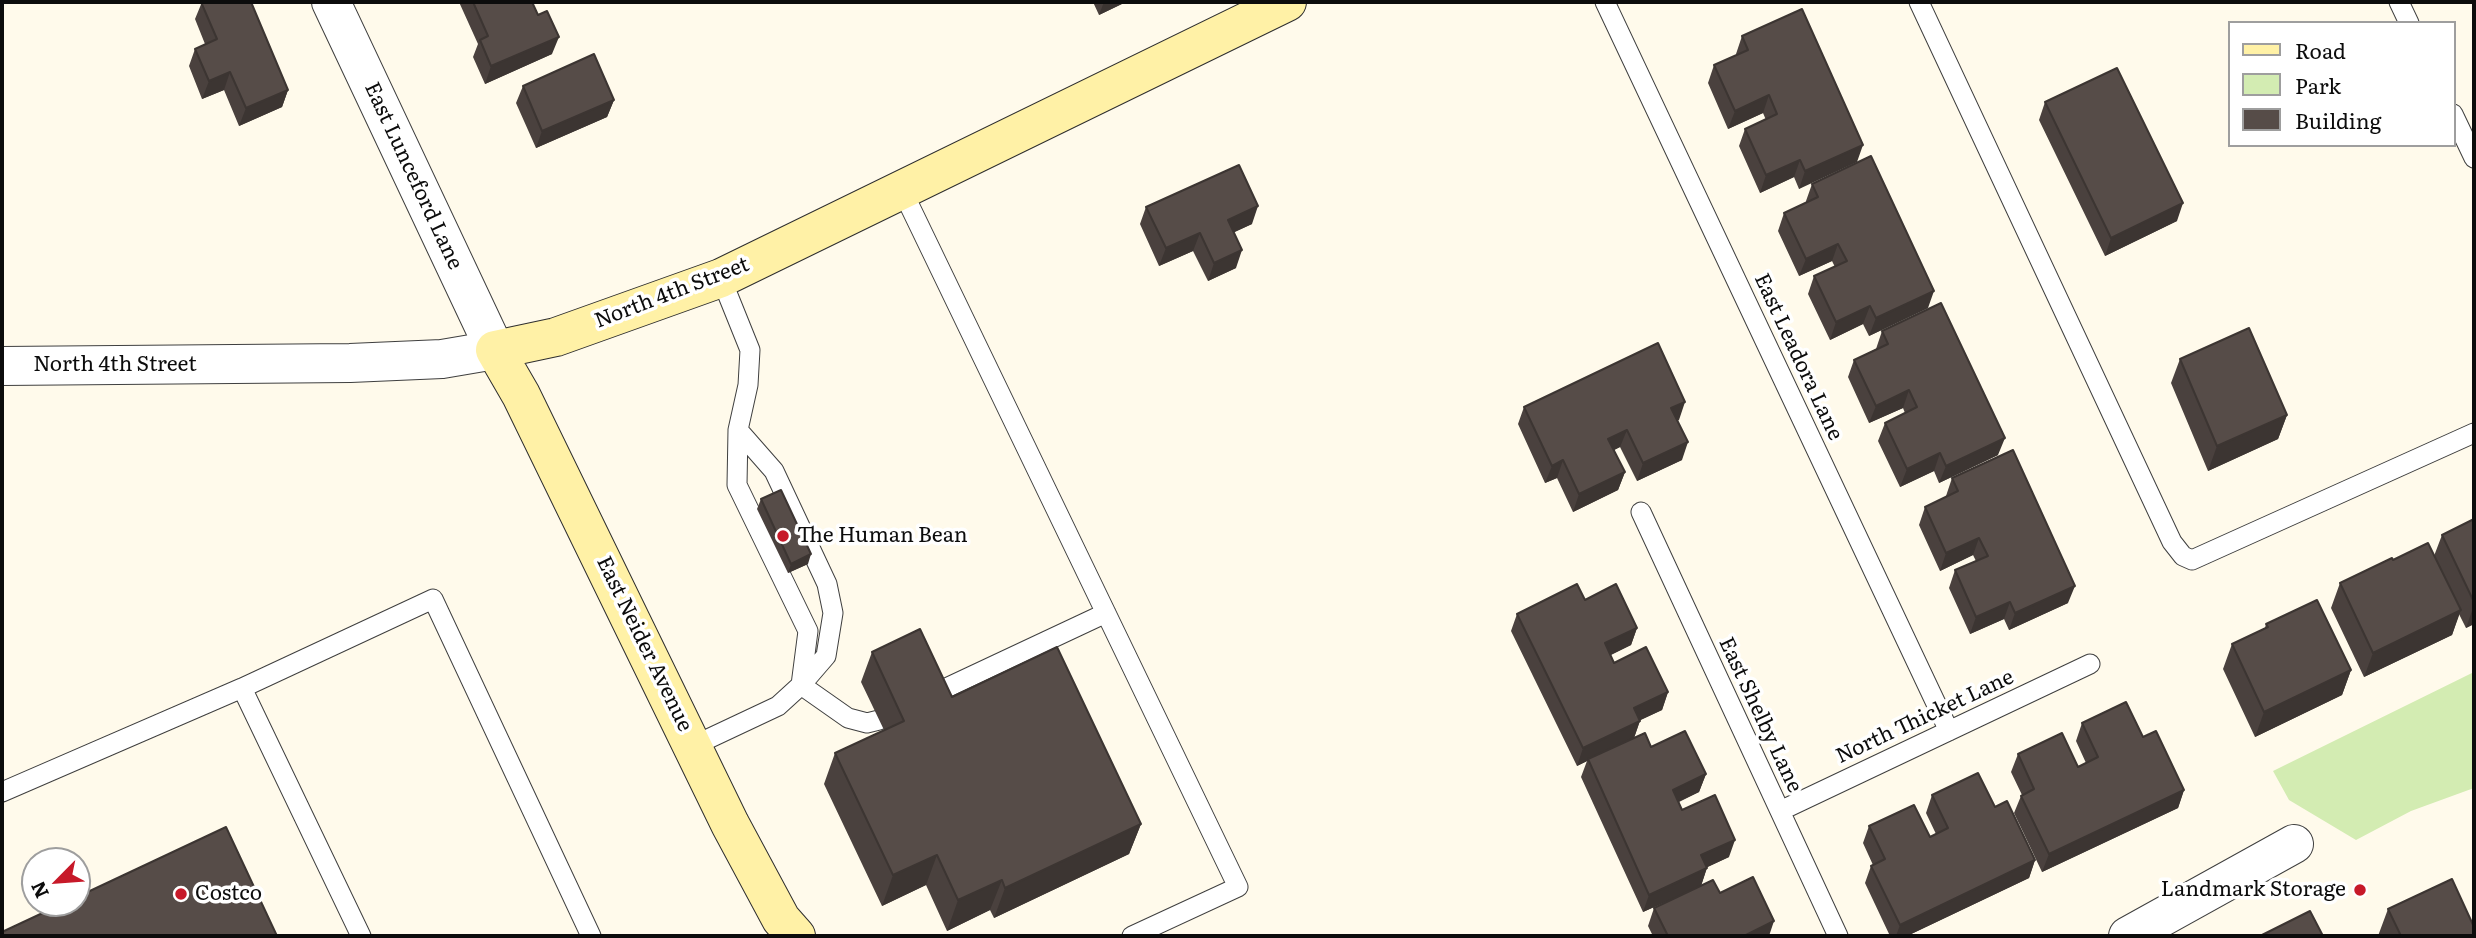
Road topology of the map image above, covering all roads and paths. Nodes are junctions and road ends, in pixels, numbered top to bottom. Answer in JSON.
{"nodes":[{"id":1,"x":331,"y":2,"type":"edge"},
{"id":2,"x":1287,"y":2,"type":"edge"},
{"id":3,"x":1605,"y":2,"type":"edge"},
{"id":4,"x":1919,"y":2,"type":"edge"},
{"id":5,"x":2399,"y":2,"type":"edge"},
{"id":6,"x":2408,"y":21,"type":"edge"},
{"id":7,"x":2455,"y":118,"type":"edge"},
{"id":8,"x":2474,"y":158,"type":"edge"},
{"id":9,"x":902,"y":190,"type":"junction"},
{"id":10,"x":721,"y":278,"type":"junction"},
{"id":11,"x":495,"y":350,"type":"junction"},
{"id":12,"x":2,"y":366,"type":"edge"},
{"id":13,"x":738,"y":430,"type":"junction"},
{"id":14,"x":2474,"y":433,"type":"edge"},
{"id":15,"x":1641,"y":512,"type":"dead end"},
{"id":16,"x":1106,"y":613,"type":"junction"},
{"id":17,"x":2090,"y":664,"type":"dead end"},
{"id":18,"x":801,"y":685,"type":"junction"},
{"id":19,"x":242,"y":688,"type":"junction"},
{"id":20,"x":926,"y":697,"type":"edge"},
{"id":21,"x":879,"y":720,"type":"dead end"},
{"id":22,"x":1949,"y":731,"type":"junction"},
{"id":23,"x":694,"y":746,"type":"junction"},
{"id":24,"x":2,"y":792,"type":"edge"},
{"id":25,"x":1780,"y":811,"type":"junction"},
{"id":26,"x":2294,"y":844,"type":"dead end"},
{"id":27,"x":361,"y":936,"type":"edge"},
{"id":28,"x":591,"y":936,"type":"edge"},
{"id":29,"x":796,"y":936,"type":"edge"},
{"id":30,"x":1132,"y":936,"type":"edge"},
{"id":31,"x":1838,"y":936,"type":"edge"},
{"id":32,"x":2128,"y":936,"type":"edge"}],
"edges":[{"from":1,"to":11,"type":"street","name":"East Lunceford Lane"},
{"from":2,"to":9,"type":"main road","name":"North 4th Street"},
{"from":3,"to":22,"type":"lane","name":"East Leadora Lane"},
{"from":4,"to":14,"type":"lane"},
{"from":5,"to":6,"type":"lane"},
{"from":7,"to":8,"type":"lane"},
{"from":9,"to":10,"type":"main road","name":"North 4th Street"},
{"from":9,"to":16,"type":"lane"},
{"from":10,"to":11,"type":"main road","name":"North 4th Street"},
{"from":10,"to":13,"type":"lane"},
{"from":11,"to":12,"type":"street","name":"North 4th Street"},
{"from":11,"to":23,"type":"main road","name":"East Neider Avenue"},
{"from":13,"to":18,"type":"lane"},
{"from":13,"to":18,"type":"lane"},
{"from":15,"to":25,"type":"lane","name":"East Shelby Lane"},
{"from":16,"to":20,"type":"lane"},
{"from":16,"to":30,"type":"lane"},
{"from":17,"to":22,"type":"lane","name":"North Thicket Lane"},
{"from":18,"to":21,"type":"lane"},
{"from":18,"to":23,"type":"lane"},
{"from":19,"to":24,"type":"lane"},
{"from":19,"to":27,"type":"lane"},
{"from":19,"to":28,"type":"lane"},
{"from":22,"to":25,"type":"lane","name":"North Thicket Lane"},
{"from":23,"to":29,"type":"main road","name":"East Neider Avenue"},
{"from":25,"to":31,"type":"lane","name":"East Shelby Lane"},
{"from":26,"to":32,"type":"street"}]}
